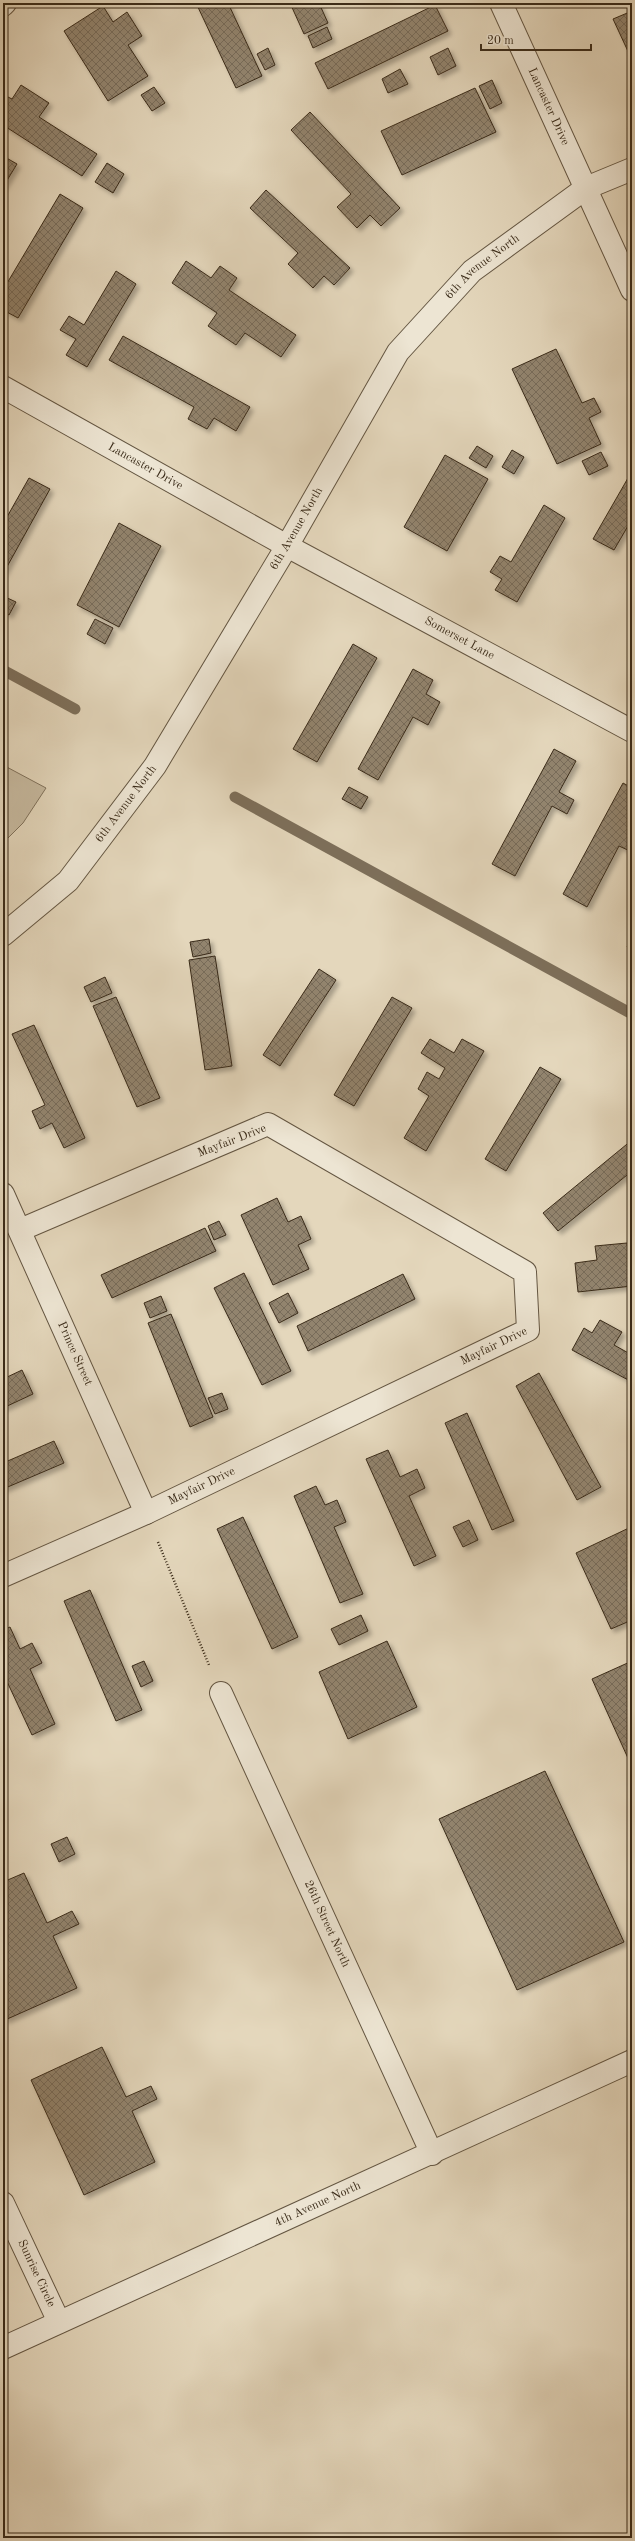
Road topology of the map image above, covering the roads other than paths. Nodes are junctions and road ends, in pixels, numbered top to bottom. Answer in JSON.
{"nodes":[{"id":1,"x":501,"y":3,"type":"edge"},
{"id":2,"x":632,"y":169,"type":"edge"},
{"id":3,"x":586,"y":188,"type":"junction"},
{"id":4,"x":632,"y":290,"type":"edge"},
{"id":5,"x":3,"y":387,"type":"edge"},
{"id":6,"x":287,"y":546,"type":"junction"},
{"id":7,"x":632,"y":732,"type":"edge"},
{"id":8,"x":3,"y":935,"type":"edge"},
{"id":9,"x":3,"y":1194,"type":"edge"},
{"id":10,"x":20,"y":1230,"type":"junction"},
{"id":11,"x":146,"y":1513,"type":"junction"},
{"id":12,"x":3,"y":1576,"type":"edge"},
{"id":13,"x":220,"y":1693,"type":"road end"},
{"id":14,"x":632,"y":2061,"type":"edge"},
{"id":15,"x":432,"y":2154,"type":"junction"},
{"id":16,"x":3,"y":2203,"type":"edge"},
{"id":17,"x":59,"y":2322,"type":"junction"},
{"id":18,"x":3,"y":2348,"type":"edge"}],
"edges":[{"from":1,"to":3,"type":"street","name":"Lancaster Drive"},
{"from":2,"to":3,"type":"street","name":"6th Avenue North"},
{"from":3,"to":4,"type":"street"},
{"from":3,"to":6,"type":"street","name":"6th Avenue North"},
{"from":5,"to":6,"type":"street","name":"Lancaster Drive"},
{"from":6,"to":7,"type":"street","name":"Somerset Lane"},
{"from":6,"to":8,"type":"street","name":"6th Avenue North"},
{"from":9,"to":10,"type":"street","name":"Prince Street"},
{"from":10,"to":11,"type":"street","name":"Prince Street"},
{"from":10,"to":11,"type":"street","name":"Mayfair Drive"},
{"from":11,"to":12,"type":"street","name":"Mayfair Drive"},
{"from":13,"to":15,"type":"street","name":"26th Street North"},
{"from":14,"to":15,"type":"street","name":"4th Avenue North"},
{"from":15,"to":17,"type":"street","name":"4th Avenue North"},
{"from":16,"to":17,"type":"street","name":"Sunrise Circle"},
{"from":17,"to":18,"type":"street","name":"4th Avenue North"}]}
